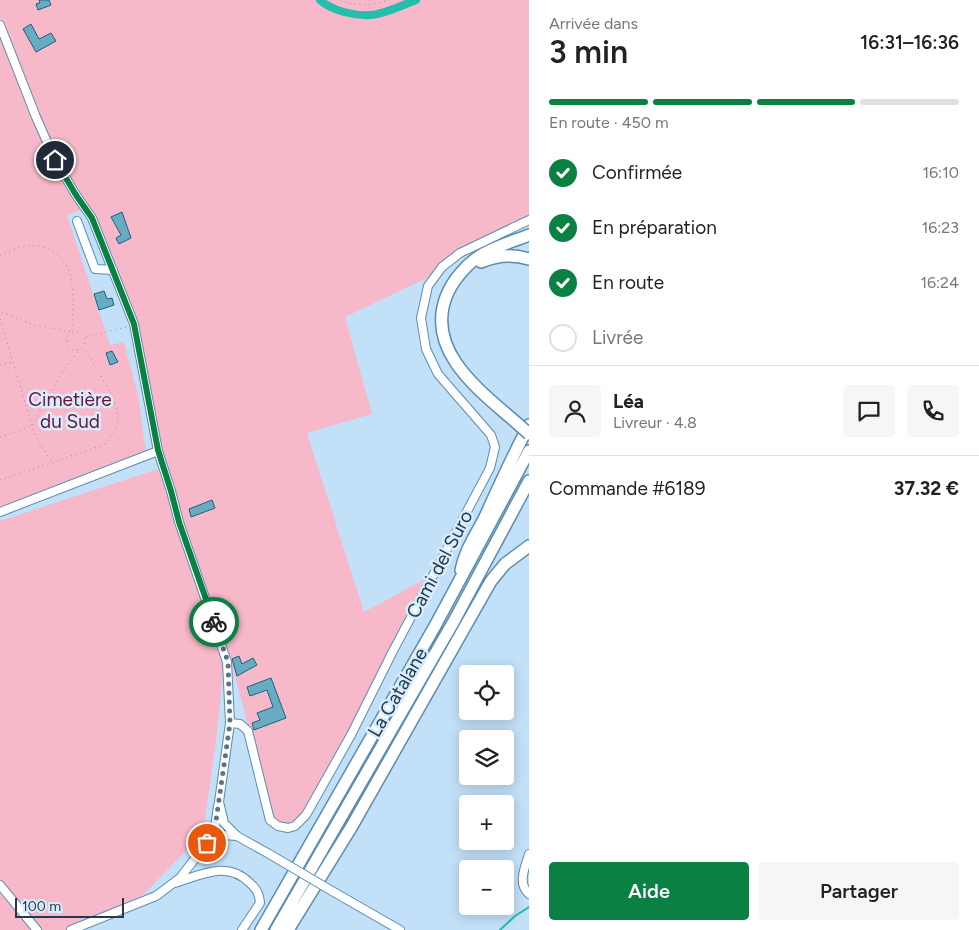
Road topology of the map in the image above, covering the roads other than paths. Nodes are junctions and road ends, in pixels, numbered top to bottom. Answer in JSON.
{"nodes":[{"id":1,"x":0,"y":25,"type":"edge"},
{"id":2,"x":529,"y":220,"type":"edge"},
{"id":3,"x":77,"y":221,"type":"dead end"},
{"id":4,"x":529,"y":235,"type":"edge"},
{"id":5,"x":529,"y":259,"type":"edge"},
{"id":6,"x":466,"y":268,"type":"junction"},
{"id":7,"x":113,"y":270,"type":"junction"},
{"id":8,"x":524,"y":425,"type":"edge"},
{"id":9,"x":529,"y":434,"type":"edge"},
{"id":10,"x":158,"y":450,"type":"junction"},
{"id":11,"x":529,"y":452,"type":"edge"},
{"id":12,"x":529,"y":481,"type":"edge"},
{"id":13,"x":0,"y":512,"type":"edge"},
{"id":14,"x":529,"y":546,"type":"edge"},
{"id":15,"x":458,"y":582,"type":"junction"},
{"id":16,"x":230,"y":723,"type":"junction"},
{"id":17,"x":219,"y":802,"type":"junction"},
{"id":18,"x":237,"y":836,"type":"junction"},
{"id":19,"x":207,"y":843,"type":"junction"},
{"id":20,"x":529,"y":854,"type":"edge"},
{"id":21,"x":0,"y":885,"type":"edge"},
{"id":22,"x":171,"y":885,"type":"junction"},
{"id":23,"x":529,"y":894,"type":"edge"},
{"id":24,"x":37,"y":930,"type":"edge"},
{"id":25,"x":71,"y":930,"type":"edge"},
{"id":26,"x":242,"y":930,"type":"edge"},
{"id":27,"x":261,"y":930,"type":"edge"},
{"id":28,"x":276,"y":930,"type":"edge"},
{"id":29,"x":288,"y":930,"type":"edge"},
{"id":30,"x":400,"y":930,"type":"edge"}],
"edges":[{"from":1,"to":7,"type":"street"},
{"from":2,"to":16,"type":"street","name":"Cami del Suro"},
{"from":3,"to":7,"type":"street"},
{"from":4,"to":6,"type":"highway"},
{"from":5,"to":6,"type":"highway"},
{"from":6,"to":8,"type":"highway"},
{"from":7,"to":10,"type":"street"},
{"from":8,"to":9,"type":"highway","bridge":true},
{"from":8,"to":15,"type":"highway"},
{"from":10,"to":13,"type":"street"},
{"from":10,"to":16,"type":"street"},
{"from":11,"to":15,"type":"highway","name":"La Catalane"},
{"from":12,"to":28,"type":"highway","name":"La Catalane"},
{"from":14,"to":29,"type":"highway"},
{"from":15,"to":27,"type":"highway","name":"La Catalane"},
{"from":16,"to":17,"type":"street"},
{"from":17,"to":18,"type":"street"},
{"from":17,"to":19,"type":"street"},
{"from":18,"to":19,"type":"street"},
{"from":18,"to":30,"type":"street","bridge":true},
{"from":19,"to":22,"type":"street"},
{"from":20,"to":23,"type":"street"},
{"from":21,"to":24,"type":"street"},
{"from":22,"to":25,"type":"street"},
{"from":22,"to":26,"type":"street"}]}
